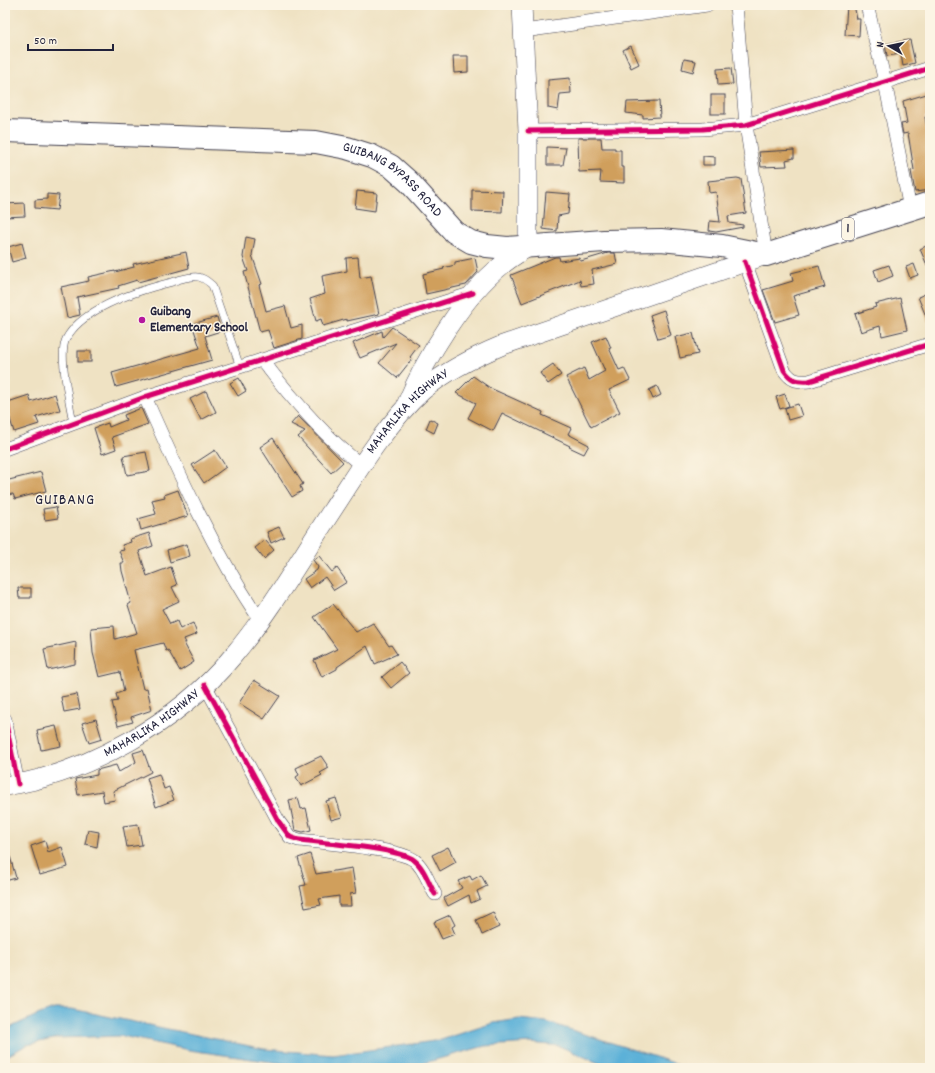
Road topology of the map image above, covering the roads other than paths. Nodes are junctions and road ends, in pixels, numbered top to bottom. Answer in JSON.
{"nodes":[{"id":1,"x":522,"y":5,"type":"edge"},
{"id":2,"x":707,"y":5,"type":"edge"},
{"id":3,"x":736,"y":5,"type":"edge"},
{"id":4,"x":867,"y":5,"type":"edge"},
{"id":5,"x":524,"y":31,"type":"junction"},
{"id":6,"x":930,"y":68,"type":"edge"},
{"id":7,"x":885,"y":82,"type":"junction"},
{"id":8,"x":746,"y":126,"type":"junction"},
{"id":9,"x":5,"y":131,"type":"edge"},
{"id":10,"x":528,"y":131,"type":"junction"},
{"id":11,"x":925,"y":207,"type":"edge"},
{"id":12,"x":528,"y":247,"type":"junction"},
{"id":13,"x":766,"y":256,"type":"junction"},
{"id":14,"x":745,"y":262,"type":"junction"},
{"id":15,"x":473,"y":292,"type":"junction"},
{"id":16,"x":930,"y":344,"type":"edge"},
{"id":17,"x":262,"y":360,"type":"junction"},
{"id":18,"x":240,"y":367,"type":"junction"},
{"id":19,"x":145,"y":397,"type":"junction"},
{"id":20,"x":404,"y":409,"type":"junction"},
{"id":21,"x":73,"y":423,"type":"junction"},
{"id":22,"x":5,"y":449,"type":"edge"},
{"id":23,"x":361,"y":465,"type":"junction"},
{"id":24,"x":260,"y":620,"type":"junction"},
{"id":25,"x":205,"y":685,"type":"junction"},
{"id":26,"x":5,"y":719,"type":"edge"},
{"id":27,"x":12,"y":785,"type":"edge"},
{"id":28,"x":435,"y":894,"type":"dead end"}],
"edges":[{"from":1,"to":5,"type":"main road"},
{"from":2,"to":5,"type":"street"},
{"from":3,"to":8,"type":"street"},
{"from":4,"to":7,"type":"street"},
{"from":5,"to":10,"type":"main road"},
{"from":6,"to":7,"type":"street"},
{"from":7,"to":8,"type":"street"},
{"from":7,"to":11,"type":"street"},
{"from":8,"to":10,"type":"street"},
{"from":8,"to":13,"type":"street"},
{"from":9,"to":12,"type":"highway","name":"GUIBANG BYPASS ROAD"},
{"from":10,"to":12,"type":"main road"},
{"from":11,"to":13,"type":"highway","name":"MAHARLIKA HIGHWAY","number":"1"},
{"from":12,"to":13,"type":"highway","name":"GUIBANG BYPASS ROAD"},
{"from":12,"to":15,"type":"main road"},
{"from":13,"to":14,"type":"main road","name":"MAHARLIKA HIGHWAY","number":"1"},
{"from":14,"to":16,"type":"street"},
{"from":14,"to":20,"type":"main road","name":"MAHARLIKA HIGHWAY","number":"1"},
{"from":15,"to":17,"type":"street"},
{"from":15,"to":20,"type":"main road"},
{"from":17,"to":18,"type":"street"},
{"from":17,"to":23,"type":"street"},
{"from":18,"to":19,"type":"street"},
{"from":18,"to":21,"type":"lane"},
{"from":19,"to":21,"type":"street"},
{"from":19,"to":24,"type":"street"},
{"from":20,"to":23,"type":"main road","name":"MAHARLIKA HIGHWAY","number":"1"},
{"from":21,"to":22,"type":"street"},
{"from":23,"to":24,"type":"main road","name":"MAHARLIKA HIGHWAY","number":"1"},
{"from":24,"to":25,"type":"main road","name":"MAHARLIKA HIGHWAY","number":"1"},
{"from":25,"to":27,"type":"main road","name":"MAHARLIKA HIGHWAY","number":"1"},
{"from":25,"to":28,"type":"street"},
{"from":26,"to":27,"type":"street"}]}
